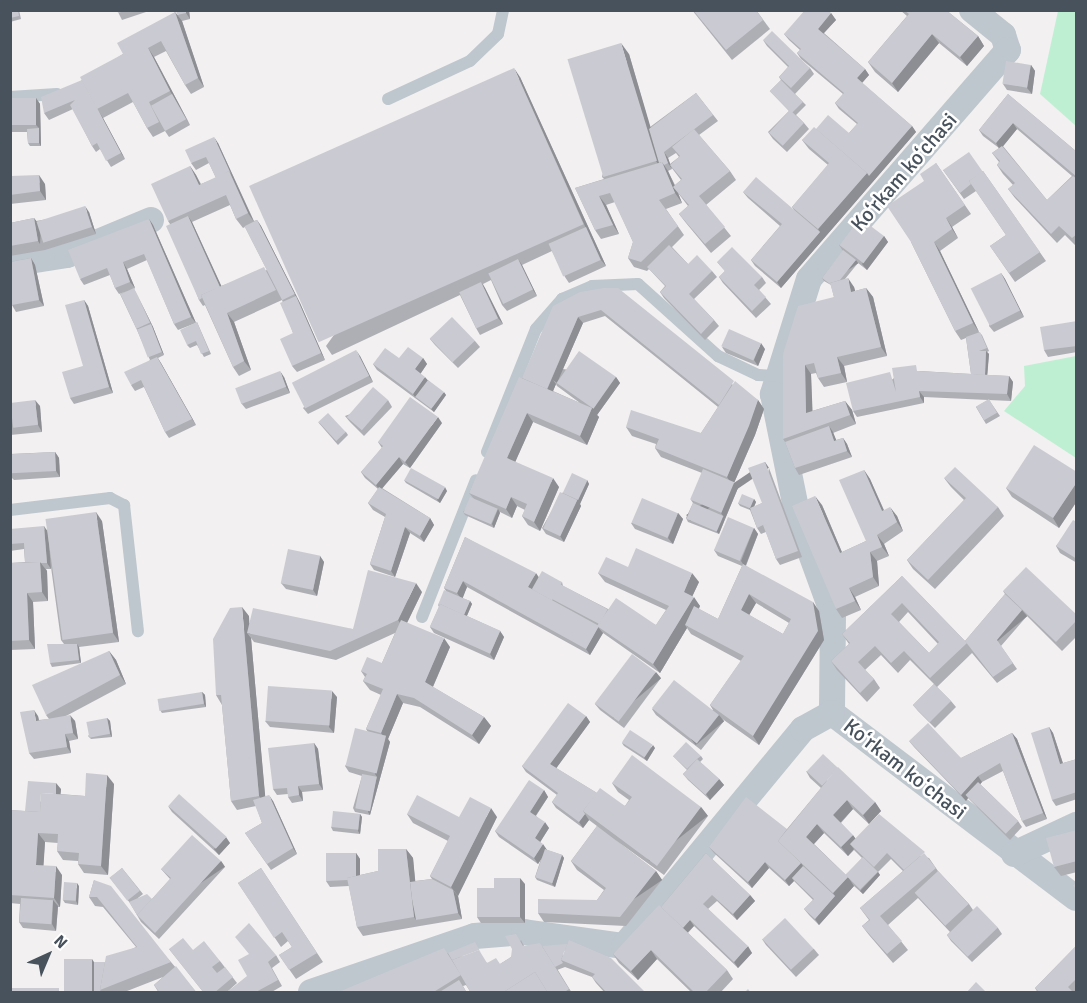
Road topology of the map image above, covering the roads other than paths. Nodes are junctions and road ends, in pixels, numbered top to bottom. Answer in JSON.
{"nodes":[{"id":1,"x":503,"y":10,"type":"edge"},
{"id":2,"x":972,"y":10,"type":"edge"},
{"id":3,"x":67,"y":90,"type":"edge"},
{"id":4,"x":10,"y":97,"type":"edge"},
{"id":5,"x":388,"y":99,"type":"dead end"},
{"id":6,"x":151,"y":220,"type":"edge"},
{"id":7,"x":10,"y":264,"type":"edge"},
{"id":8,"x":776,"y":376,"type":"junction"},
{"id":9,"x":10,"y":510,"type":"edge"},
{"id":10,"x":422,"y":617,"type":"dead end"},
{"id":11,"x":138,"y":631,"type":"dead end"},
{"id":12,"x":832,"y":713,"type":"junction"},
{"id":13,"x":1077,"y":825,"type":"edge"},
{"id":14,"x":1014,"y":854,"type":"junction"},
{"id":15,"x":1077,"y":898,"type":"edge"},
{"id":16,"x":311,"y":993,"type":"edge"}],
"edges":[{"from":1,"to":5,"type":"lane"},
{"from":2,"to":8,"type":"street","name":"Koʻrkam koʻchasi"},
{"from":3,"to":4,"type":"lane"},
{"from":6,"to":7,"type":"street"},
{"from":8,"to":10,"type":"lane"},
{"from":8,"to":12,"type":"street","name":"Koʻrkam koʻchasi"},
{"from":9,"to":11,"type":"lane"},
{"from":12,"to":14,"type":"street","name":"Koʻrkam koʻchasi"},
{"from":12,"to":16,"type":"street"},
{"from":13,"to":14,"type":"street"},
{"from":14,"to":15,"type":"street","name":"Koʻrkam koʻchasi"}]}
